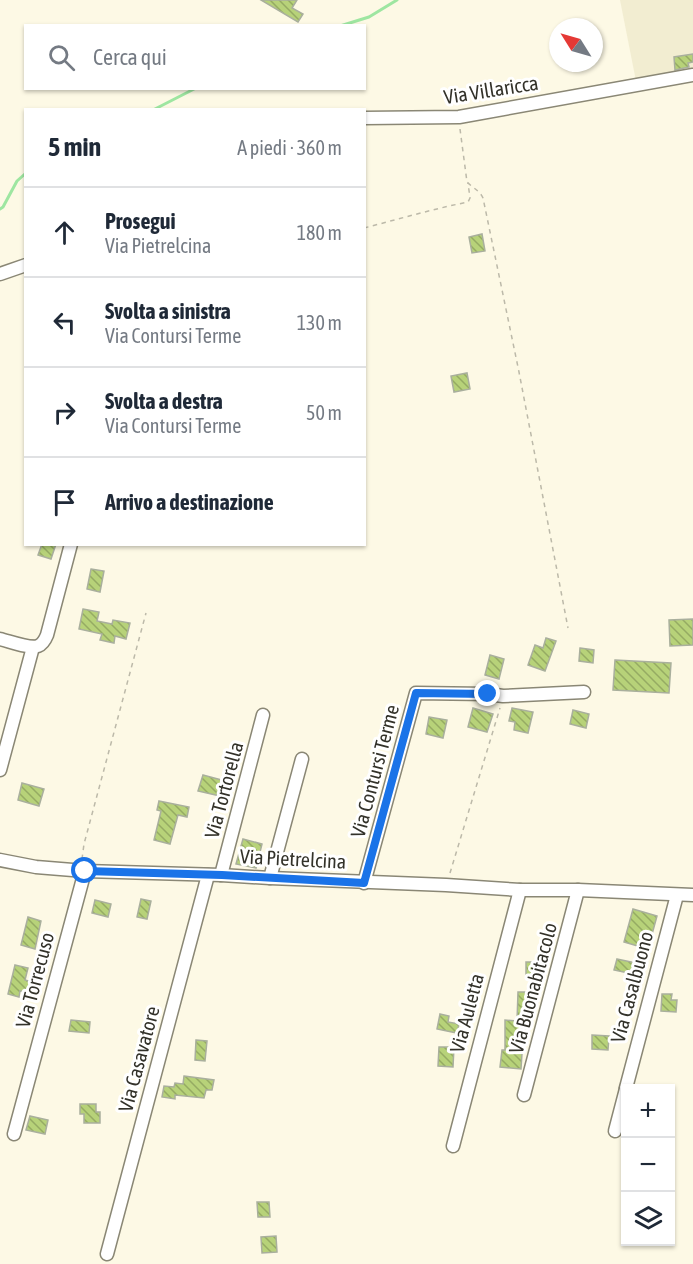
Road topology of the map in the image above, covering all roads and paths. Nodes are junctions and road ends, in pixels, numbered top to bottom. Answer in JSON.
{"nodes":[{"id":1,"x":693,"y":75,"type":"edge"},
{"id":2,"x":459,"y":117,"type":"junction"},
{"id":3,"x":366,"y":118,"type":"edge"},
{"id":4,"x":468,"y":182,"type":"junction"},
{"id":5,"x":366,"y":228,"type":"edge"},
{"id":6,"x":24,"y":266,"type":"edge"},
{"id":7,"x":0,"y":274,"type":"edge"},
{"id":8,"x":70,"y":546,"type":"edge"},
{"id":9,"x":146,"y":613,"type":"dead end"},
{"id":10,"x":568,"y":628,"type":"dead end"},
{"id":11,"x":0,"y":639,"type":"edge"},
{"id":12,"x":33,"y":647,"type":"junction"},
{"id":13,"x":584,"y":692,"type":"dead end"},
{"id":14,"x":503,"y":696,"type":"junction"},
{"id":15,"x":263,"y":715,"type":"dead end"},
{"id":16,"x":302,"y":759,"type":"dead end"},
{"id":17,"x":0,"y":770,"type":"edge"},
{"id":18,"x":0,"y":860,"type":"edge"},
{"id":19,"x":82,"y":871,"type":"junction"},
{"id":20,"x":208,"y":875,"type":"junction"},
{"id":21,"x":222,"y":875,"type":"junction"},
{"id":22,"x":270,"y":878,"type":"junction"},
{"id":23,"x":364,"y":883,"type":"junction"},
{"id":24,"x":446,"y":885,"type":"junction"},
{"id":25,"x":520,"y":890,"type":"junction"},
{"id":26,"x":579,"y":890,"type":"junction"},
{"id":27,"x":677,"y":895,"type":"junction"},
{"id":28,"x":693,"y":895,"type":"edge"},
{"id":29,"x":627,"y":1084,"type":"edge"},
{"id":30,"x":525,"y":1095,"type":"dead end"},
{"id":31,"x":621,"y":1108,"type":"edge"},
{"id":32,"x":615,"y":1131,"type":"dead end"},
{"id":33,"x":14,"y":1134,"type":"dead end"},
{"id":34,"x":453,"y":1146,"type":"dead end"},
{"id":35,"x":106,"y":1254,"type":"dead end"}],
"edges":[{"from":1,"to":2,"type":"street","name":"Via Villaricca"},
{"from":2,"to":3,"type":"street","name":"Via Villaricca"},
{"from":2,"to":4,"type":"path"},
{"from":4,"to":5,"type":"path"},
{"from":4,"to":10,"type":"path"},
{"from":6,"to":7,"type":"street"},
{"from":8,"to":12,"type":"street"},
{"from":9,"to":19,"type":"path"},
{"from":11,"to":12,"type":"street"},
{"from":12,"to":17,"type":"street"},
{"from":13,"to":14,"type":"street","name":"Via Contursi Terme"},
{"from":14,"to":23,"type":"street","name":"Via Contursi Terme"},
{"from":14,"to":24,"type":"path"},
{"from":15,"to":21,"type":"street","name":"Via Tortorella"},
{"from":16,"to":22,"type":"street"},
{"from":18,"to":19,"type":"street","name":"Via Pietrelcina"},
{"from":19,"to":20,"type":"street","name":"Via Pietrelcina"},
{"from":19,"to":33,"type":"street","name":"Via Torrecuso"},
{"from":20,"to":21,"type":"street","name":"Via Pietrelcina"},
{"from":20,"to":35,"type":"street","name":"Via Casavatore"},
{"from":21,"to":22,"type":"street","name":"Via Pietrelcina"},
{"from":22,"to":23,"type":"street","name":"Via Pietrelcina"},
{"from":23,"to":24,"type":"street","name":"Via Pietrelcina"},
{"from":24,"to":25,"type":"street","name":"Via Pietrelcina"},
{"from":25,"to":26,"type":"street","name":"Via Pietrelcina"},
{"from":25,"to":34,"type":"street","name":"Via Auletta"},
{"from":26,"to":27,"type":"street","name":"Via Pietrelcina"},
{"from":26,"to":30,"type":"street","name":"Via Buonabitacolo"},
{"from":27,"to":28,"type":"street","name":"Via Pietrelcina"},
{"from":27,"to":29,"type":"street","name":"Via Casalbuono"},
{"from":31,"to":32,"type":"street","name":"Via Casalbuono"}]}
